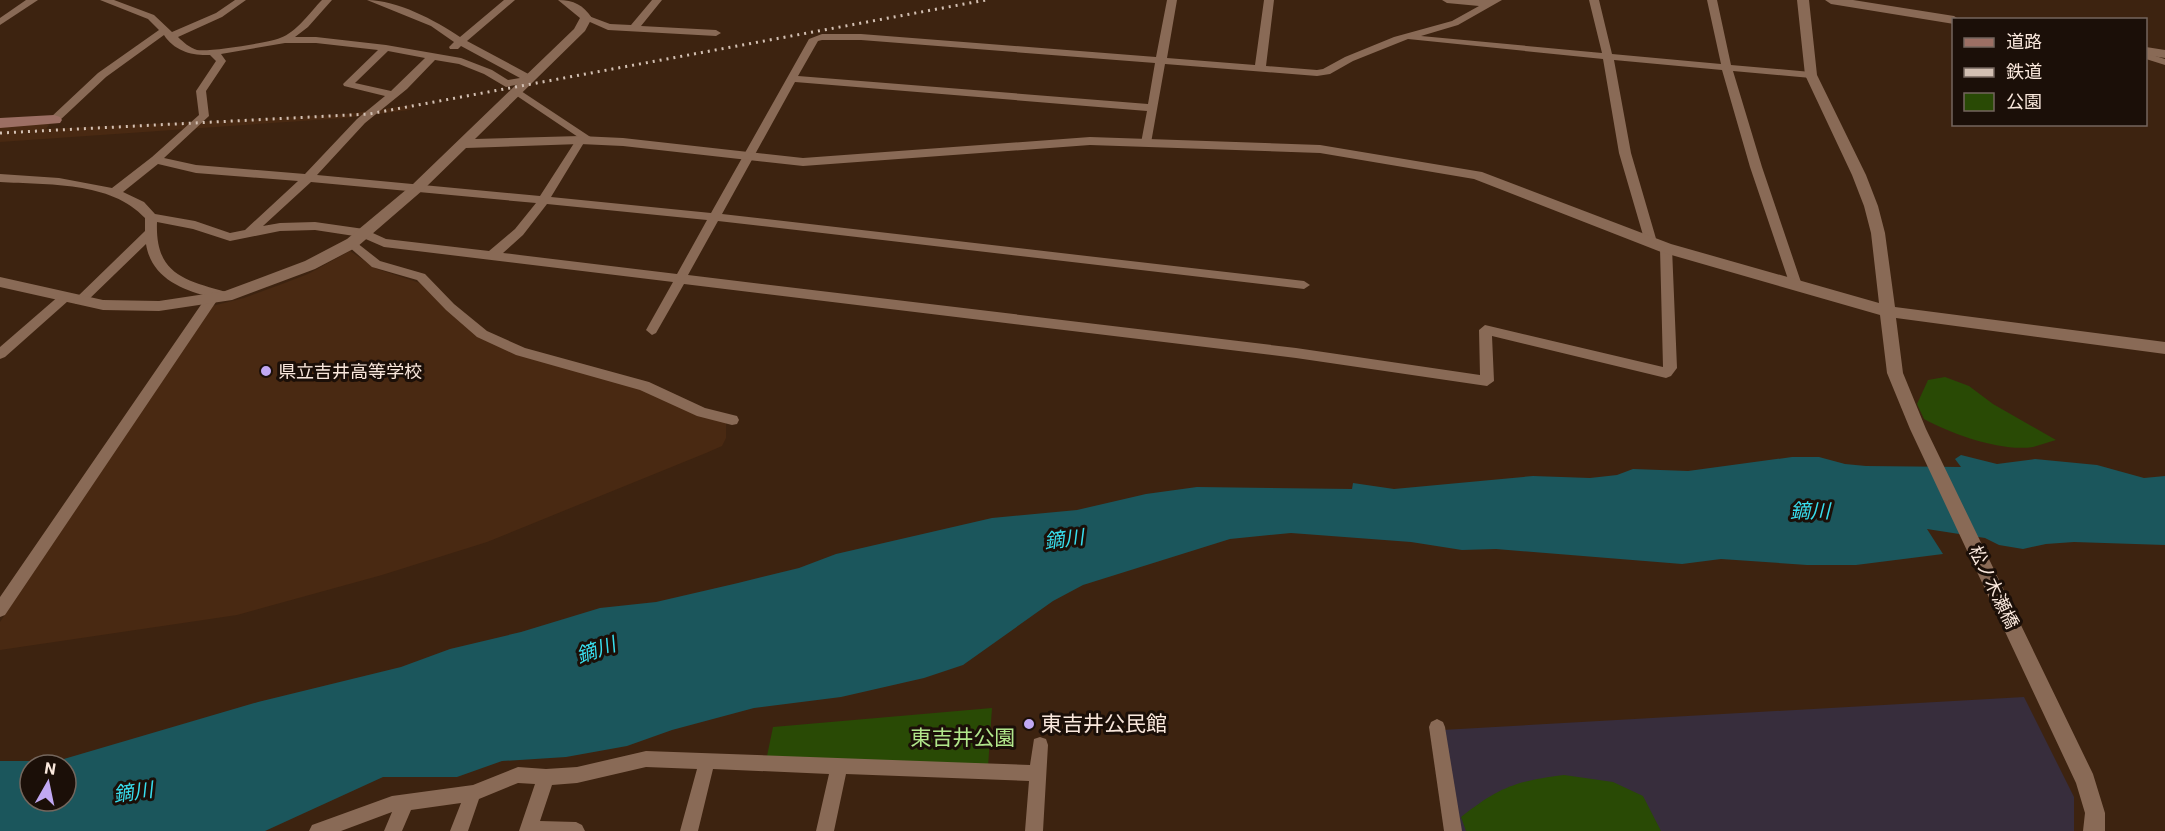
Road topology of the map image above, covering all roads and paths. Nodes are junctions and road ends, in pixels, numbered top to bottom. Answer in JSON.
{"nodes":[{"id":1,"x":33,"y":0,"type":"edge"},
{"id":2,"x":105,"y":0,"type":"edge"},
{"id":3,"x":241,"y":0,"type":"edge"},
{"id":4,"x":308,"y":0,"type":"edge"},
{"id":5,"x":372,"y":0,"type":"edge"},
{"id":6,"x":510,"y":0,"type":"edge"},
{"id":7,"x":564,"y":0,"type":"edge"},
{"id":8,"x":657,"y":0,"type":"edge"},
{"id":9,"x":1172,"y":0,"type":"edge"},
{"id":10,"x":1269,"y":0,"type":"edge"},
{"id":11,"x":1447,"y":0,"type":"edge"},
{"id":12,"x":1594,"y":0,"type":"edge"},
{"id":13,"x":1712,"y":0,"type":"edge"},
{"id":14,"x":1803,"y":0,"type":"edge"},
{"id":15,"x":1831,"y":0,"type":"edge"},
{"id":16,"x":1492,"y":2,"type":"edge"},
{"id":17,"x":323,"y":3,"type":"edge"},
{"id":18,"x":586,"y":18,"type":"junction"},
{"id":19,"x":1952,"y":20,"type":"edge"},
{"id":20,"x":0,"y":22,"type":"edge"},
{"id":21,"x":634,"y":28,"type":"junction"},
{"id":22,"x":716,"y":33,"type":"dead end"},
{"id":23,"x":167,"y":34,"type":"junction"},
{"id":24,"x":1404,"y":37,"type":"junction"},
{"id":25,"x":285,"y":40,"type":"junction"},
{"id":26,"x":460,"y":42,"type":"junction"},
{"id":27,"x":386,"y":48,"type":"junction"},
{"id":28,"x":213,"y":52,"type":"junction"},
{"id":29,"x":2147,"y":54,"type":"edge"},
{"id":30,"x":2165,"y":54,"type":"edge"},
{"id":31,"x":2147,"y":55,"type":"edge"},
{"id":32,"x":437,"y":57,"type":"junction"},
{"id":33,"x":1608,"y":57,"type":"junction"},
{"id":34,"x":1160,"y":60,"type":"junction"},
{"id":35,"x":2165,"y":62,"type":"edge"},
{"id":36,"x":1727,"y":68,"type":"junction"},
{"id":37,"x":1260,"y":69,"type":"junction"},
{"id":38,"x":1812,"y":75,"type":"junction"},
{"id":39,"x":530,"y":79,"type":"junction"},
{"id":40,"x":792,"y":79,"type":"junction"},
{"id":41,"x":518,"y":92,"type":"junction"},
{"id":42,"x":393,"y":95,"type":"junction"},
{"id":43,"x":1152,"y":108,"type":"junction"},
{"id":44,"x":54,"y":120,"type":"joint"},
{"id":45,"x":0,"y":123,"type":"edge"},
{"id":46,"x":585,"y":140,"type":"junction"},
{"id":47,"x":1146,"y":143,"type":"junction"},
{"id":48,"x":462,"y":144,"type":"junction"},
{"id":49,"x":748,"y":157,"type":"junction"},
{"id":50,"x":156,"y":160,"type":"junction"},
{"id":51,"x":0,"y":178,"type":"edge"},
{"id":52,"x":308,"y":178,"type":"junction"},
{"id":53,"x":418,"y":187,"type":"junction"},
{"id":54,"x":114,"y":193,"type":"junction"},
{"id":55,"x":544,"y":201,"type":"junction"},
{"id":56,"x":151,"y":217,"type":"junction"},
{"id":57,"x":715,"y":217,"type":"junction"},
{"id":58,"x":150,"y":233,"type":"junction"},
{"id":59,"x":249,"y":233,"type":"junction"},
{"id":60,"x":364,"y":233,"type":"junction"},
{"id":61,"x":1651,"y":242,"type":"junction"},
{"id":62,"x":352,"y":243,"type":"junction"},
{"id":63,"x":1666,"y":248,"type":"junction"},
{"id":64,"x":491,"y":256,"type":"junction"},
{"id":65,"x":681,"y":279,"type":"junction"},
{"id":66,"x":0,"y":282,"type":"edge"},
{"id":67,"x":1304,"y":285,"type":"dead end"},
{"id":68,"x":1796,"y":285,"type":"junction"},
{"id":69,"x":227,"y":296,"type":"junction"},
{"id":70,"x":64,"y":298,"type":"junction"},
{"id":71,"x":212,"y":299,"type":"junction"},
{"id":72,"x":80,"y":301,"type":"junction"},
{"id":73,"x":1886,"y":311,"type":"junction"},
{"id":74,"x":652,"y":330,"type":"dead end"},
{"id":75,"x":2165,"y":348,"type":"edge"},
{"id":76,"x":0,"y":354,"type":"edge"},
{"id":77,"x":732,"y":420,"type":"dead end"},
{"id":78,"x":0,"y":610,"type":"edge"},
{"id":79,"x":1437,"y":727,"type":"dead end"},
{"id":80,"x":1040,"y":745,"type":"dead end"},
{"id":81,"x":707,"y":761,"type":"junction"},
{"id":82,"x":839,"y":766,"type":"junction"},
{"id":83,"x":1038,"y":773,"type":"junction"},
{"id":84,"x":546,"y":777,"type":"junction"},
{"id":85,"x":472,"y":793,"type":"junction"},
{"id":86,"x":405,"y":803,"type":"junction"},
{"id":87,"x":529,"y":830,"type":"edge"},
{"id":88,"x":318,"y":831,"type":"edge"},
{"id":89,"x":393,"y":831,"type":"edge"},
{"id":90,"x":459,"y":831,"type":"edge"},
{"id":91,"x":576,"y":831,"type":"edge"},
{"id":92,"x":689,"y":831,"type":"edge"},
{"id":93,"x":825,"y":831,"type":"edge"},
{"id":94,"x":1034,"y":831,"type":"edge"},
{"id":95,"x":1453,"y":831,"type":"edge"},
{"id":96,"x":2094,"y":831,"type":"edge"}],
"edges":[{"from":1,"to":20,"type":"street"},
{"from":2,"to":23,"type":"street"},
{"from":3,"to":23,"type":"street"},
{"from":4,"to":17,"type":"street"},
{"from":5,"to":26,"type":"street"},
{"from":6,"to":26,"type":"street"},
{"from":7,"to":18,"type":"street"},
{"from":8,"to":21,"type":"street"},
{"from":9,"to":34,"type":"street"},
{"from":10,"to":37,"type":"street"},
{"from":11,"to":16,"type":"street"},
{"from":12,"to":33,"type":"street"},
{"from":13,"to":36,"type":"street"},
{"from":14,"to":38,"type":"street","name":"松ノ木瀬橋"},
{"from":15,"to":19,"type":"street"},
{"from":16,"to":24,"type":"street"},
{"from":17,"to":25,"type":"street"},
{"from":18,"to":21,"type":"street"},
{"from":18,"to":39,"type":"street"},
{"from":21,"to":22,"type":"street"},
{"from":23,"to":28,"type":"street"},
{"from":23,"to":44,"type":"street"},
{"from":24,"to":33,"type":"street"},
{"from":24,"to":37,"type":"street"},
{"from":25,"to":27,"type":"street"},
{"from":25,"to":28,"type":"street"},
{"from":26,"to":32,"type":"street"},
{"from":26,"to":39,"type":"street"},
{"from":27,"to":32,"type":"street"},
{"from":27,"to":42,"type":"street"},
{"from":28,"to":50,"type":"street"},
{"from":29,"to":30,"type":"street"},
{"from":31,"to":35,"type":"street"},
{"from":32,"to":39,"type":"street"},
{"from":32,"to":42,"type":"street"},
{"from":33,"to":36,"type":"street"},
{"from":33,"to":61,"type":"street"},
{"from":34,"to":37,"type":"street"},
{"from":34,"to":40,"type":"street"},
{"from":34,"to":43,"type":"street"},
{"from":36,"to":38,"type":"street"},
{"from":36,"to":68,"type":"street"},
{"from":38,"to":73,"type":"street","name":"松ノ木瀬橋"},
{"from":39,"to":41,"type":"street"},
{"from":40,"to":43,"type":"street"},
{"from":40,"to":49,"type":"street"},
{"from":41,"to":46,"type":"street"},
{"from":41,"to":48,"type":"street"},
{"from":42,"to":52,"type":"street"},
{"from":43,"to":47,"type":"street"},
{"from":44,"to":45,"type":"main road"},
{"from":46,"to":48,"type":"street"},
{"from":46,"to":49,"type":"street"},
{"from":46,"to":55,"type":"street"},
{"from":47,"to":49,"type":"street"},
{"from":47,"to":61,"type":"street"},
{"from":48,"to":53,"type":"street"},
{"from":49,"to":57,"type":"street"},
{"from":50,"to":52,"type":"street"},
{"from":50,"to":54,"type":"street"},
{"from":51,"to":54,"type":"street"},
{"from":52,"to":53,"type":"street"},
{"from":52,"to":59,"type":"street"},
{"from":53,"to":55,"type":"street"},
{"from":53,"to":60,"type":"street"},
{"from":54,"to":56,"type":"street"},
{"from":55,"to":57,"type":"street"},
{"from":55,"to":64,"type":"street"},
{"from":56,"to":58,"type":"street"},
{"from":56,"to":59,"type":"street"},
{"from":57,"to":65,"type":"street"},
{"from":57,"to":67,"type":"street"},
{"from":58,"to":69,"type":"street"},
{"from":58,"to":72,"type":"street"},
{"from":59,"to":60,"type":"street"},
{"from":60,"to":62,"type":"street"},
{"from":60,"to":64,"type":"street"},
{"from":61,"to":63,"type":"street"},
{"from":62,"to":69,"type":"street"},
{"from":62,"to":77,"type":"street"},
{"from":63,"to":65,"type":"street"},
{"from":63,"to":68,"type":"street"},
{"from":64,"to":65,"type":"street"},
{"from":65,"to":74,"type":"street"},
{"from":66,"to":70,"type":"street"},
{"from":68,"to":73,"type":"street"},
{"from":69,"to":71,"type":"street"},
{"from":70,"to":72,"type":"street"},
{"from":70,"to":76,"type":"street"},
{"from":71,"to":72,"type":"street"},
{"from":71,"to":78,"type":"street"},
{"from":73,"to":75,"type":"street"},
{"from":73,"to":96,"type":"street","name":"松ノ木瀬橋"},
{"from":79,"to":95,"type":"street"},
{"from":80,"to":83,"type":"street"},
{"from":81,"to":82,"type":"street"},
{"from":81,"to":84,"type":"street"},
{"from":81,"to":92,"type":"street"},
{"from":82,"to":83,"type":"street"},
{"from":82,"to":93,"type":"street"},
{"from":83,"to":94,"type":"street"},
{"from":84,"to":85,"type":"street"},
{"from":84,"to":87,"type":"street"},
{"from":85,"to":86,"type":"street"},
{"from":85,"to":90,"type":"street"},
{"from":86,"to":88,"type":"street"},
{"from":86,"to":89,"type":"street"},
{"from":87,"to":91,"type":"street"}]}
